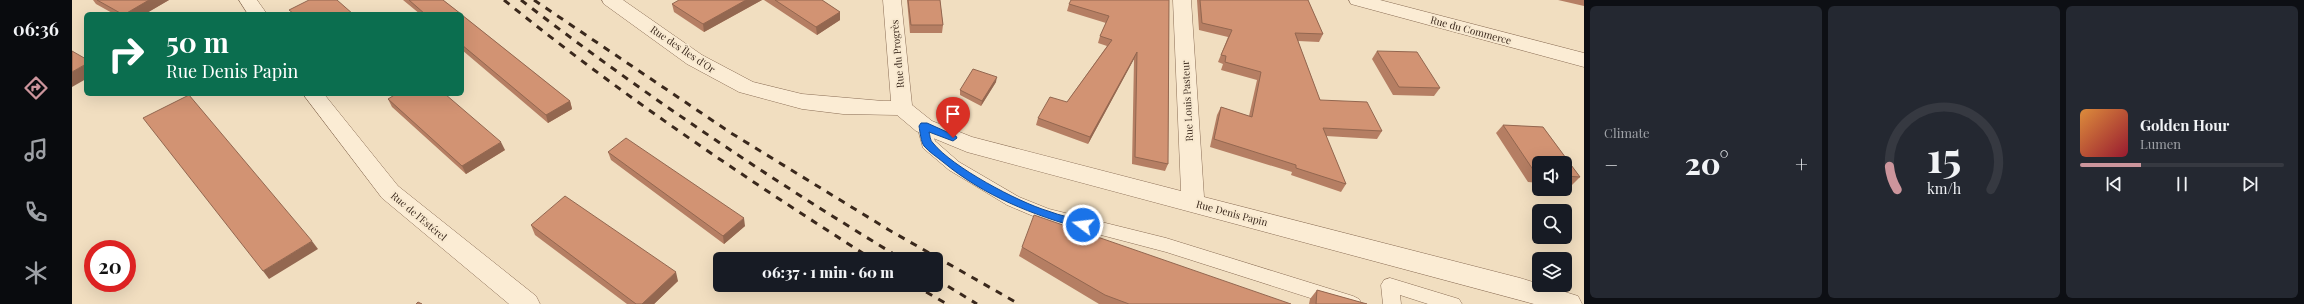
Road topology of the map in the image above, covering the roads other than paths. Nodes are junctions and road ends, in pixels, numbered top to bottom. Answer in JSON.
{"nodes":[{"id":1,"x":248,"y":0,"type":"edge"},
{"id":2,"x":611,"y":0,"type":"edge"},
{"id":3,"x":892,"y":0,"type":"edge"},
{"id":4,"x":1182,"y":0,"type":"edge"},
{"id":5,"x":1358,"y":0,"type":"edge"},
{"id":6,"x":257,"y":12,"type":"edge"},
{"id":7,"x":1584,"y":60,"type":"edge"},
{"id":8,"x":315,"y":96,"type":"edge"},
{"id":9,"x":902,"y":108,"type":"junction"},
{"id":10,"x":924,"y":126,"type":"junction"},
{"id":11,"x":1193,"y":203,"type":"junction"},
{"id":12,"x":526,"y":304,"type":"edge"},
{"id":13,"x":1353,"y":304,"type":"edge"},
{"id":14,"x":1392,"y":304,"type":"edge"},
{"id":15,"x":1453,"y":304,"type":"edge"},
{"id":16,"x":1569,"y":304,"type":"edge"}],
"edges":[{"from":1,"to":6,"type":"street"},
{"from":2,"to":9,"type":"street","name":"Rue des Îles d'Or"},
{"from":3,"to":9,"type":"street","name":"Rue du Progrès"},
{"from":4,"to":11,"type":"street","name":"Rue Louis Pasteur"},
{"from":5,"to":7,"type":"street","name":"Rue du Commerce"},
{"from":8,"to":12,"type":"street","name":"Rue de l'Estérel"},
{"from":9,"to":10,"type":"street","name":"Rue Denis Papin"},
{"from":10,"to":11,"type":"street","name":"Rue Denis Papin"},
{"from":10,"to":13,"type":"lane"},
{"from":11,"to":16,"type":"street","name":"Rue Denis Papin"},
{"from":14,"to":15,"type":"lane"}]}
